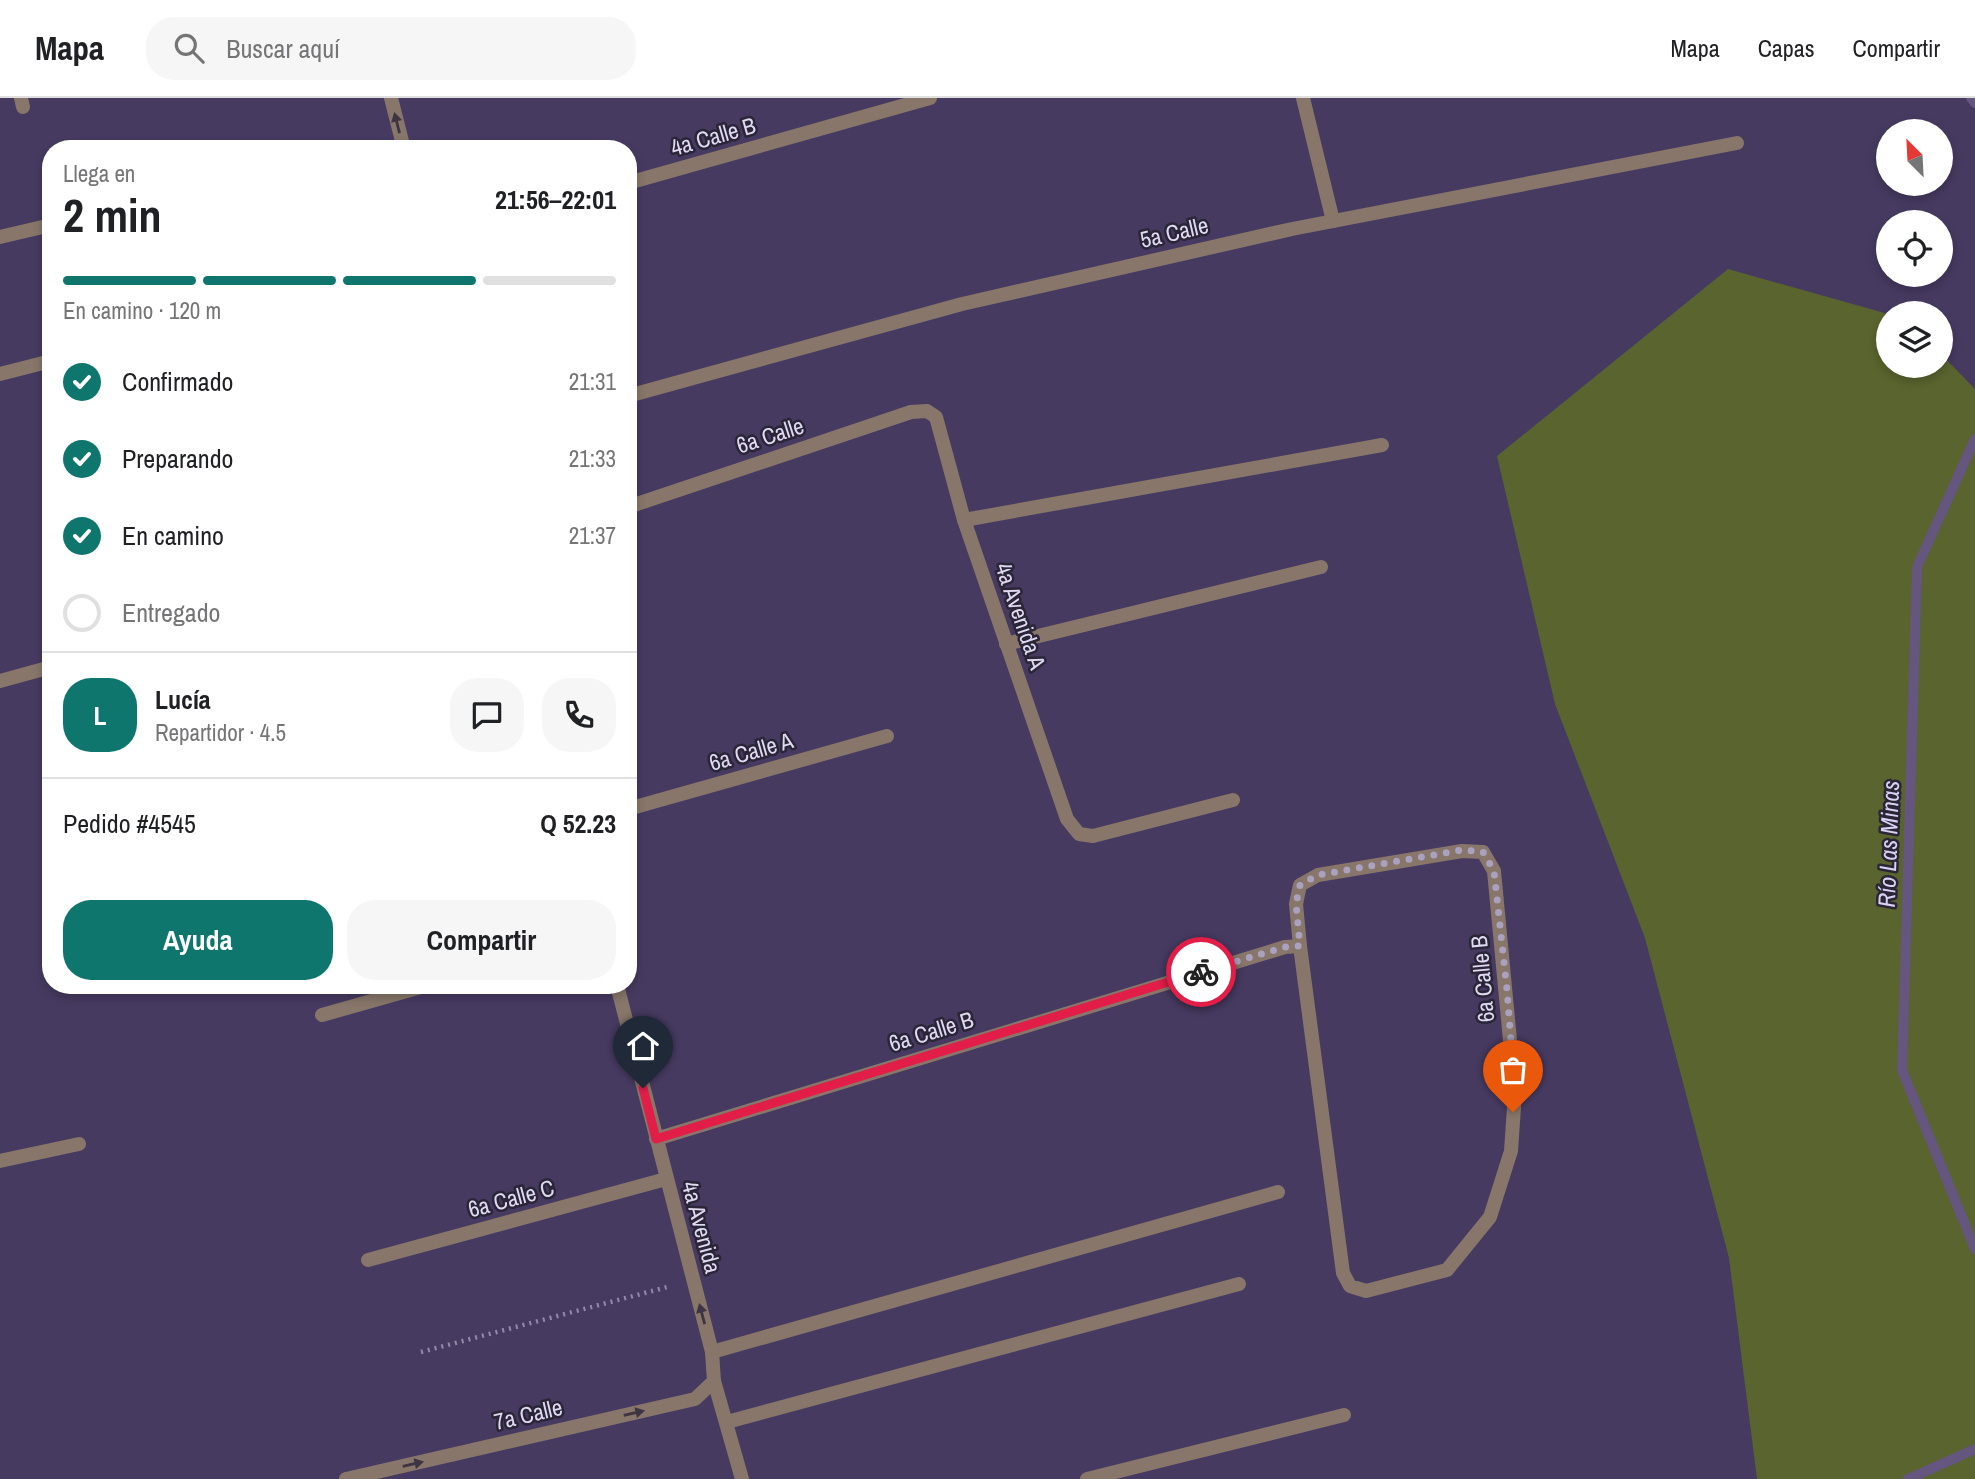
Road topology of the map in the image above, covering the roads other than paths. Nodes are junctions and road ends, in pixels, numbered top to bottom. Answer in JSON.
{"nodes":[{"id":1,"x":391,"y":98,"type":"edge"},
{"id":2,"x":930,"y":98,"type":"edge"},
{"id":3,"x":1303,"y":98,"type":"edge"},
{"id":4,"x":402,"y":140,"type":"edge"},
{"id":5,"x":1737,"y":143,"type":"dead end"},
{"id":6,"x":637,"y":180,"type":"edge"},
{"id":7,"x":1333,"y":221,"type":"junction"},
{"id":8,"x":42,"y":227,"type":"edge"},
{"id":9,"x":0,"y":237,"type":"edge"},
{"id":10,"x":42,"y":363,"type":"edge"},
{"id":11,"x":0,"y":373,"type":"edge"},
{"id":12,"x":637,"y":394,"type":"edge"},
{"id":13,"x":927,"y":411,"type":"joint"},
{"id":14,"x":1382,"y":445,"type":"dead end"},
{"id":15,"x":637,"y":504,"type":"edge"},
{"id":16,"x":964,"y":520,"type":"junction"},
{"id":17,"x":1321,"y":567,"type":"dead end"},
{"id":18,"x":1006,"y":644,"type":"junction"},
{"id":19,"x":42,"y":669,"type":"edge"},
{"id":20,"x":0,"y":681,"type":"edge"},
{"id":21,"x":887,"y":736,"type":"dead end"},
{"id":22,"x":1233,"y":800,"type":"dead end"},
{"id":23,"x":637,"y":806,"type":"edge"},
{"id":24,"x":1300,"y":946,"type":"junction"},
{"id":25,"x":395,"y":994,"type":"edge"},
{"id":26,"x":619,"y":994,"type":"edge"},
{"id":27,"x":322,"y":1014,"type":"dead end"},
{"id":28,"x":656,"y":1139,"type":"junction"},
{"id":29,"x":79,"y":1144,"type":"dead end"},
{"id":30,"x":0,"y":1161,"type":"edge"},
{"id":31,"x":666,"y":1179,"type":"junction"},
{"id":32,"x":1278,"y":1192,"type":"dead end"},
{"id":33,"x":368,"y":1260,"type":"dead end"},
{"id":34,"x":1239,"y":1284,"type":"dead end"},
{"id":35,"x":712,"y":1352,"type":"junction"},
{"id":36,"x":714,"y":1381,"type":"junction"},
{"id":37,"x":1344,"y":1415,"type":"dead end"},
{"id":38,"x":727,"y":1422,"type":"junction"},
{"id":39,"x":355,"y":1478,"type":"edge"},
{"id":40,"x":742,"y":1479,"type":"edge"},
{"id":41,"x":1087,"y":1479,"type":"edge"}],
"edges":[{"from":4,"to":1,"type":"street","one_way":true},
{"from":2,"to":6,"type":"street","name":"4a Calle B"},
{"from":3,"to":7,"type":"street"},
{"from":5,"to":7,"type":"street","name":"5a Calle"},
{"from":7,"to":12,"type":"street","name":"5a Calle"},
{"from":8,"to":9,"type":"street"},
{"from":10,"to":11,"type":"street"},
{"from":13,"to":15,"type":"street","name":"6a Calle"},
{"from":13,"to":16,"type":"street","name":"4a Avenida A"},
{"from":14,"to":16,"type":"street"},
{"from":16,"to":18,"type":"street","name":"4a Avenida A"},
{"from":17,"to":18,"type":"street"},
{"from":18,"to":22,"type":"street","name":"4a Avenida A"},
{"from":19,"to":20,"type":"street"},
{"from":21,"to":23,"type":"street","name":"6a Calle A"},
{"from":24,"to":24,"type":"street","name":"6a Calle B"},
{"from":24,"to":28,"type":"street","name":"6a Calle B"},
{"from":25,"to":27,"type":"street"},
{"from":26,"to":28,"type":"street","name":"4a Avenida"},
{"from":28,"to":31,"type":"street","name":"4a Avenida"},
{"from":29,"to":30,"type":"street"},
{"from":31,"to":33,"type":"street","name":"6a Calle C"},
{"from":35,"to":31,"type":"street","name":"4a Avenida","one_way":true},
{"from":32,"to":35,"type":"street"},
{"from":34,"to":38,"type":"street"},
{"from":35,"to":36,"type":"street","name":"4a Avenida"},
{"from":36,"to":38,"type":"street","name":"4a Avenida"},
{"from":39,"to":36,"type":"street","name":"7a Calle","one_way":true},
{"from":37,"to":41,"type":"street"},
{"from":38,"to":40,"type":"street","name":"4a Avenida"}]}
